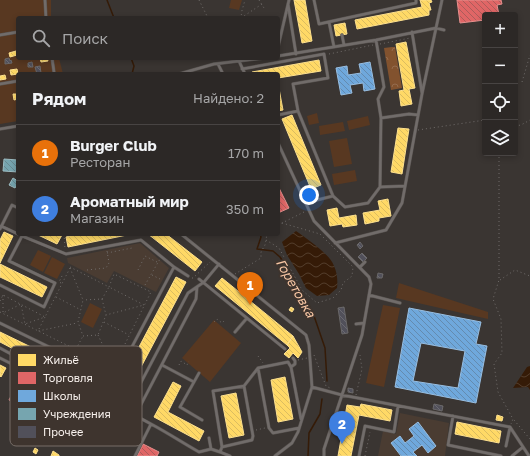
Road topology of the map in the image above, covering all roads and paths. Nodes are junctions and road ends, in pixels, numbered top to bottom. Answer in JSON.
{"nodes":[{"id":1,"x":45,"y":0,"type":"edge"},
{"id":2,"x":199,"y":0,"type":"edge"},
{"id":3,"x":245,"y":0,"type":"edge"},
{"id":4,"x":259,"y":0,"type":"edge"},
{"id":5,"x":289,"y":0,"type":"edge"},
{"id":6,"x":314,"y":0,"type":"edge"},
{"id":7,"x":416,"y":0,"type":"edge"},
{"id":8,"x":442,"y":0,"type":"edge"},
{"id":9,"x":262,"y":4,"type":"junction"},
{"id":10,"x":288,"y":4,"type":"junction"},
{"id":11,"x":264,"y":8,"type":"dead end"},
{"id":12,"x":46,"y":16,"type":"edge"},
{"id":13,"x":207,"y":16,"type":"edge"},
{"id":14,"x":243,"y":16,"type":"edge"},
{"id":15,"x":245,"y":16,"type":"edge"},
{"id":16,"x":329,"y":22,"type":"junction"},
{"id":17,"x":436,"y":28,"type":"junction"},
{"id":18,"x":444,"y":30,"type":"dead end"},
{"id":19,"x":16,"y":32,"type":"edge"},
{"id":20,"x":412,"y":32,"type":"junction"},
{"id":21,"x":0,"y":35,"type":"edge"},
{"id":22,"x":342,"y":35,"type":"dead end"},
{"id":23,"x":280,"y":38,"type":"edge"},
{"id":24,"x":412,"y":38,"type":"junction"},
{"id":25,"x":376,"y":40,"type":"junction"},
{"id":26,"x":344,"y":45,"type":"junction"},
{"id":27,"x":377,"y":45,"type":"junction"},
{"id":28,"x":334,"y":47,"type":"junction"},
{"id":29,"x":296,"y":54,"type":"junction"},
{"id":30,"x":324,"y":54,"type":"junction"},
{"id":31,"x":530,"y":55,"type":"edge"},
{"id":32,"x":280,"y":56,"type":"edge"},
{"id":33,"x":52,"y":60,"type":"edge"},
{"id":34,"x":248,"y":60,"type":"edge"},
{"id":35,"x":239,"y":61,"type":"junction"},
{"id":36,"x":218,"y":64,"type":"junction"},
{"id":37,"x":242,"y":69,"type":"junction"},
{"id":38,"x":54,"y":72,"type":"edge"},
{"id":39,"x":187,"y":72,"type":"edge"},
{"id":40,"x":223,"y":72,"type":"edge"},
{"id":41,"x":244,"y":72,"type":"edge"},
{"id":42,"x":16,"y":80,"type":"edge"},
{"id":43,"x":522,"y":82,"type":"dead end"},
{"id":44,"x":0,"y":84,"type":"edge"},
{"id":45,"x":422,"y":94,"type":"junction"},
{"id":46,"x":298,"y":111,"type":"junction"},
{"id":47,"x":280,"y":115,"type":"edge"},
{"id":48,"x":418,"y":115,"type":"junction"},
{"id":49,"x":381,"y":118,"type":"junction"},
{"id":50,"x":482,"y":120,"type":"edge"},
{"id":51,"x":530,"y":120,"type":"edge"},
{"id":52,"x":16,"y":126,"type":"edge"},
{"id":53,"x":518,"y":126,"type":"edge"},
{"id":54,"x":0,"y":128,"type":"edge"},
{"id":55,"x":416,"y":130,"type":"junction"},
{"id":56,"x":280,"y":147,"type":"edge"},
{"id":57,"x":499,"y":156,"type":"edge"},
{"id":58,"x":405,"y":186,"type":"junction"},
{"id":59,"x":380,"y":187,"type":"junction"},
{"id":60,"x":333,"y":196,"type":"junction"},
{"id":61,"x":305,"y":203,"type":"junction"},
{"id":62,"x":16,"y":207,"type":"edge"},
{"id":63,"x":309,"y":210,"type":"junction"},
{"id":64,"x":282,"y":223,"type":"joint"},
{"id":65,"x":1,"y":228,"type":"edge"},
{"id":66,"x":16,"y":233,"type":"edge"},
{"id":67,"x":22,"y":236,"type":"joint"},
{"id":68,"x":64,"y":236,"type":"edge"},
{"id":69,"x":184,"y":236,"type":"edge"},
{"id":70,"x":267,"y":236,"type":"edge"},
{"id":71,"x":266,"y":240,"type":"junction"},
{"id":72,"x":335,"y":243,"type":"junction"},
{"id":73,"x":106,"y":246,"type":"junction"},
{"id":74,"x":132,"y":248,"type":"dead end"},
{"id":75,"x":107,"y":253,"type":"junction"},
{"id":76,"x":66,"y":254,"type":"junction"},
{"id":77,"x":161,"y":257,"type":"junction"},
{"id":78,"x":213,"y":259,"type":"junction"},
{"id":79,"x":365,"y":262,"type":"dead end"},
{"id":80,"x":158,"y":263,"type":"junction"},
{"id":81,"x":219,"y":264,"type":"junction"},
{"id":82,"x":70,"y":267,"type":"junction"},
{"id":83,"x":174,"y":267,"type":"junction"},
{"id":84,"x":360,"y":267,"type":"junction"},
{"id":85,"x":87,"y":270,"type":"dead end"},
{"id":86,"x":138,"y":270,"type":"dead end"},
{"id":87,"x":63,"y":274,"type":"dead end"},
{"id":88,"x":151,"y":274,"type":"junction"},
{"id":89,"x":233,"y":275,"type":"junction"},
{"id":90,"x":188,"y":276,"type":"joint"},
{"id":91,"x":530,"y":276,"type":"edge"},
{"id":92,"x":160,"y":279,"type":"dead end"},
{"id":93,"x":199,"y":279,"type":"dead end"},
{"id":94,"x":500,"y":280,"type":"junction"},
{"id":95,"x":204,"y":282,"type":"junction"},
{"id":96,"x":62,"y":283,"type":"junction"},
{"id":97,"x":0,"y":285,"type":"edge"},
{"id":98,"x":145,"y":286,"type":"dead end"},
{"id":99,"x":108,"y":287,"type":"junction"},
{"id":100,"x":197,"y":287,"type":"junction"},
{"id":101,"x":4,"y":295,"type":"junction"},
{"id":102,"x":369,"y":295,"type":"junction"},
{"id":103,"x":55,"y":297,"type":"junction"},
{"id":104,"x":102,"y":299,"type":"junction"},
{"id":105,"x":83,"y":300,"type":"junction"},
{"id":106,"x":0,"y":302,"type":"edge"},
{"id":107,"x":400,"y":303,"type":"dead end"},
{"id":108,"x":21,"y":304,"type":"junction"},
{"id":109,"x":144,"y":305,"type":"junction"},
{"id":110,"x":81,"y":310,"type":"junction"},
{"id":111,"x":0,"y":312,"type":"edge"},
{"id":112,"x":3,"y":313,"type":"junction"},
{"id":113,"x":106,"y":315,"type":"junction"},
{"id":114,"x":45,"y":317,"type":"junction"},
{"id":115,"x":247,"y":318,"type":"junction"},
{"id":116,"x":225,"y":320,"type":"dead end"},
{"id":117,"x":78,"y":322,"type":"junction"},
{"id":118,"x":103,"y":322,"type":"junction"},
{"id":119,"x":214,"y":322,"type":"dead end"},
{"id":120,"x":0,"y":323,"type":"edge"},
{"id":121,"x":364,"y":323,"type":"junction"},
{"id":122,"x":25,"y":324,"type":"junction"},
{"id":123,"x":356,"y":324,"type":"dead end"},
{"id":124,"x":38,"y":331,"type":"junction"},
{"id":125,"x":235,"y":332,"type":"dead end"},
{"id":126,"x":98,"y":335,"type":"junction"},
{"id":127,"x":129,"y":335,"type":"junction"},
{"id":128,"x":83,"y":336,"type":"junction"},
{"id":129,"x":38,"y":342,"type":"junction"},
{"id":130,"x":310,"y":345,"type":"junction"},
{"id":131,"x":36,"y":346,"type":"edge"},
{"id":132,"x":46,"y":346,"type":"edge"},
{"id":133,"x":70,"y":346,"type":"edge"},
{"id":134,"x":78,"y":346,"type":"edge"},
{"id":135,"x":103,"y":346,"type":"edge"},
{"id":136,"x":124,"y":346,"type":"edge"},
{"id":137,"x":132,"y":346,"type":"edge"},
{"id":138,"x":358,"y":346,"type":"junction"},
{"id":139,"x":0,"y":348,"type":"edge"},
{"id":140,"x":285,"y":349,"type":"dead end"},
{"id":141,"x":10,"y":354,"type":"edge"},
{"id":142,"x":258,"y":356,"type":"dead end"},
{"id":143,"x":0,"y":358,"type":"edge"},
{"id":144,"x":293,"y":358,"type":"dead end"},
{"id":145,"x":310,"y":358,"type":"junction"},
{"id":146,"x":189,"y":361,"type":"dead end"},
{"id":147,"x":295,"y":361,"type":"junction"},
{"id":148,"x":10,"y":363,"type":"edge"},
{"id":149,"x":162,"y":365,"type":"junction"},
{"id":150,"x":179,"y":365,"type":"dead end"},
{"id":151,"x":266,"y":366,"type":"junction"},
{"id":152,"x":291,"y":367,"type":"junction"},
{"id":153,"x":258,"y":368,"type":"junction"},
{"id":154,"x":199,"y":373,"type":"dead end"},
{"id":155,"x":142,"y":381,"type":"edge"},
{"id":156,"x":194,"y":382,"type":"junction"},
{"id":157,"x":244,"y":386,"type":"junction"},
{"id":158,"x":312,"y":388,"type":"junction"},
{"id":159,"x":332,"y":389,"type":"dead end"},
{"id":160,"x":342,"y":395,"type":"junction"},
{"id":161,"x":355,"y":397,"type":"junction"},
{"id":162,"x":142,"y":403,"type":"edge"},
{"id":163,"x":398,"y":406,"type":"junction"},
{"id":164,"x":453,"y":416,"type":"junction"},
{"id":165,"x":301,"y":419,"type":"junction"},
{"id":166,"x":513,"y":419,"type":"junction"},
{"id":167,"x":142,"y":420,"type":"edge"},
{"id":168,"x":202,"y":420,"type":"dead end"},
{"id":169,"x":151,"y":424,"type":"junction"},
{"id":170,"x":510,"y":427,"type":"junction"},
{"id":171,"x":269,"y":428,"type":"junction"},
{"id":172,"x":299,"y":428,"type":"junction"},
{"id":173,"x":252,"y":431,"type":"junction"},
{"id":174,"x":370,"y":432,"type":"dead end"},
{"id":175,"x":209,"y":438,"type":"dead end"},
{"id":176,"x":530,"y":439,"type":"edge"},
{"id":177,"x":142,"y":442,"type":"edge"},
{"id":178,"x":140,"y":446,"type":"edge"},
{"id":179,"x":506,"y":446,"type":"dead end"},
{"id":180,"x":222,"y":447,"type":"junction"},
{"id":181,"x":523,"y":447,"type":"junction"},
{"id":182,"x":211,"y":449,"type":"junction"},
{"id":183,"x":220,"y":452,"type":"junction"},
{"id":184,"x":135,"y":456,"type":"edge"},
{"id":185,"x":230,"y":456,"type":"edge"},
{"id":186,"x":275,"y":456,"type":"edge"},
{"id":187,"x":324,"y":456,"type":"edge"},
{"id":188,"x":359,"y":456,"type":"edge"},
{"id":189,"x":365,"y":456,"type":"edge"},
{"id":190,"x":502,"y":456,"type":"edge"},
{"id":191,"x":512,"y":456,"type":"edge"},
{"id":192,"x":529,"y":456,"type":"edge"}],
"edges":[{"from":1,"to":12,"type":"lane"},
{"from":2,"to":13,"type":"path"},
{"from":3,"to":14,"type":"path"},
{"from":4,"to":9,"type":"path"},
{"from":5,"to":10,"type":"lane"},
{"from":6,"to":16,"type":"lane"},
{"from":7,"to":16,"type":"lane"},
{"from":8,"to":17,"type":"lane"},
{"from":9,"to":11,"type":"path"},
{"from":9,"to":15,"type":"path"},
{"from":10,"to":23,"type":"lane"},
{"from":10,"to":29,"type":"lane"},
{"from":16,"to":28,"type":"lane"},
{"from":17,"to":18,"type":"lane"},
{"from":17,"to":20,"type":"lane"},
{"from":17,"to":45,"type":"lane"},
{"from":19,"to":21,"type":"lane"},
{"from":20,"to":24,"type":"lane"},
{"from":20,"to":25,"type":"lane"},
{"from":22,"to":26,"type":"lane"},
{"from":24,"to":27,"type":"path"},
{"from":24,"to":45,"type":"lane"},
{"from":25,"to":26,"type":"lane"},
{"from":25,"to":27,"type":"lane"},
{"from":26,"to":28,"type":"lane"},
{"from":27,"to":30,"type":"path"},
{"from":27,"to":49,"type":"lane"},
{"from":28,"to":29,"type":"lane"},
{"from":29,"to":32,"type":"lane"},
{"from":30,"to":37,"type":"lane"},
{"from":30,"to":46,"type":"lane"},
{"from":31,"to":43,"type":"path"},
{"from":33,"to":38,"type":"lane"},
{"from":34,"to":35,"type":"lane"},
{"from":35,"to":36,"type":"lane"},
{"from":35,"to":37,"type":"lane"},
{"from":36,"to":39,"type":"lane"},
{"from":36,"to":40,"type":"lane"},
{"from":37,"to":41,"type":"lane"},
{"from":42,"to":44,"type":"lane"},
{"from":45,"to":48,"type":"lane"},
{"from":46,"to":47,"type":"lane"},
{"from":46,"to":60,"type":"lane"},
{"from":48,"to":49,"type":"lane"},
{"from":48,"to":55,"type":"lane"},
{"from":49,"to":59,"type":"lane"},
{"from":50,"to":55,"type":"path"},
{"from":51,"to":53,"type":"path"},
{"from":52,"to":54,"type":"lane"},
{"from":55,"to":58,"type":"lane"},
{"from":56,"to":61,"type":"lane"},
{"from":57,"to":94,"type":"path"},
{"from":58,"to":59,"type":"lane"},
{"from":58,"to":72,"type":"lane"},
{"from":59,"to":60,"type":"lane"},
{"from":60,"to":61,"type":"lane"},
{"from":61,"to":63,"type":"lane"},
{"from":62,"to":65,"type":"lane"},
{"from":63,"to":64,"type":"path"},
{"from":63,"to":72,"type":"lane"},
{"from":64,"to":71,"type":"path"},
{"from":65,"to":66,"type":"lane"},
{"from":67,"to":76,"type":"lane"},
{"from":67,"to":97,"type":"lane"},
{"from":68,"to":76,"type":"path"},
{"from":69,"to":78,"type":"lane"},
{"from":70,"to":71,"type":"path"},
{"from":71,"to":89,"type":"path"},
{"from":72,"to":84,"type":"lane"},
{"from":73,"to":75,"type":"path"},
{"from":73,"to":76,"type":"lane"},
{"from":73,"to":77,"type":"lane"},
{"from":74,"to":75,"type":"path"},
{"from":75,"to":85,"type":"path"},
{"from":77,"to":80,"type":"path"},
{"from":77,"to":83,"type":"lane"},
{"from":78,"to":81,"type":"lane"},
{"from":78,"to":90,"type":"path"},
{"from":79,"to":84,"type":"lane"},
{"from":80,"to":86,"type":"path"},
{"from":80,"to":88,"type":"path"},
{"from":81,"to":89,"type":"lane"},
{"from":81,"to":95,"type":"lane"},
{"from":82,"to":96,"type":"path"},
{"from":82,"to":99,"type":"path"},
{"from":82,"to":105,"type":"path"},
{"from":83,"to":90,"type":"lane"},
{"from":83,"to":137,"type":"lane"},
{"from":84,"to":102,"type":"lane"},
{"from":87,"to":96,"type":"path"},
{"from":88,"to":92,"type":"path"},
{"from":88,"to":98,"type":"path"},
{"from":89,"to":130,"type":"lane"},
{"from":91,"to":94,"type":"path"},
{"from":93,"to":95,"type":"lane"},
{"from":94,"to":166,"type":"path"},
{"from":95,"to":100,"type":"lane"},
{"from":95,"to":115,"type":"lane"},
{"from":96,"to":103,"type":"path"},
{"from":99,"to":104,"type":"path"},
{"from":99,"to":109,"type":"path"},
{"from":99,"to":109,"type":"path"},
{"from":100,"to":149,"type":"lane"},
{"from":100,"to":155,"type":"lane"},
{"from":101,"to":106,"type":"path"},
{"from":101,"to":108,"type":"path"},
{"from":101,"to":112,"type":"path"},
{"from":102,"to":107,"type":"lane"},
{"from":102,"to":121,"type":"lane"},
{"from":103,"to":110,"type":"path"},
{"from":103,"to":114,"type":"path"},
{"from":104,"to":105,"type":"path"},
{"from":104,"to":113,"type":"path"},
{"from":105,"to":110,"type":"path"},
{"from":108,"to":112,"type":"path"},
{"from":108,"to":114,"type":"path"},
{"from":108,"to":122,"type":"path"},
{"from":109,"to":113,"type":"path"},
{"from":109,"to":127,"type":"path"},
{"from":110,"to":117,"type":"path"},
{"from":111,"to":112,"type":"path"},
{"from":112,"to":122,"type":"path"},
{"from":113,"to":118,"type":"path"},
{"from":114,"to":122,"type":"path"},
{"from":114,"to":124,"type":"path"},
{"from":115,"to":125,"type":"lane"},
{"from":115,"to":140,"type":"lane"},
{"from":116,"to":119,"type":"path"},
{"from":117,"to":124,"type":"path"},
{"from":117,"to":128,"type":"path"},
{"from":118,"to":126,"type":"path"},
{"from":118,"to":127,"type":"path"},
{"from":120,"to":129,"type":"lane"},
{"from":121,"to":123,"type":"lane"},
{"from":121,"to":138,"type":"lane"},
{"from":122,"to":124,"type":"path"},
{"from":124,"to":133,"type":"path"},
{"from":126,"to":128,"type":"path"},
{"from":126,"to":135,"type":"path"},
{"from":127,"to":136,"type":"path"},
{"from":128,"to":134,"type":"path"},
{"from":129,"to":131,"type":"path"},
{"from":129,"to":132,"type":"lane"},
{"from":130,"to":145,"type":"lane"},
{"from":130,"to":159,"type":"path"},
{"from":138,"to":160,"type":"lane"},
{"from":138,"to":161,"type":"path"},
{"from":139,"to":141,"type":"lane"},
{"from":142,"to":151,"type":"path"},
{"from":143,"to":148,"type":"lane"},
{"from":144,"to":147,"type":"lane"},
{"from":145,"to":147,"type":"path"},
{"from":145,"to":158,"type":"lane"},
{"from":146,"to":150,"type":"path"},
{"from":147,"to":152,"type":"lane"},
{"from":149,"to":156,"type":"lane"},
{"from":149,"to":162,"type":"lane"},
{"from":151,"to":152,"type":"lane"},
{"from":151,"to":153,"type":"lane"},
{"from":152,"to":165,"type":"lane"},
{"from":153,"to":157,"type":"lane"},
{"from":153,"to":171,"type":"lane"},
{"from":154,"to":156,"type":"lane"},
{"from":156,"to":168,"type":"lane"},
{"from":157,"to":173,"type":"lane"},
{"from":157,"to":180,"type":"lane"},
{"from":158,"to":160,"type":"lane"},
{"from":158,"to":165,"type":"lane"},
{"from":160,"to":161,"type":"lane"},
{"from":160,"to":187,"type":"lane"},
{"from":161,"to":163,"type":"lane"},
{"from":163,"to":164,"type":"lane"},
{"from":163,"to":188,"type":"lane"},
{"from":164,"to":170,"type":"lane"},
{"from":164,"to":190,"type":"lane"},
{"from":165,"to":172,"type":"lane"},
{"from":166,"to":170,"type":"path"},
{"from":166,"to":176,"type":"path"},
{"from":167,"to":169,"type":"lane"},
{"from":169,"to":177,"type":"lane"},
{"from":169,"to":182,"type":"lane"},
{"from":170,"to":179,"type":"lane"},
{"from":170,"to":181,"type":"lane"},
{"from":171,"to":172,"type":"lane"},
{"from":171,"to":173,"type":"path"},
{"from":172,"to":186,"type":"lane"},
{"from":173,"to":180,"type":"lane"},
{"from":174,"to":189,"type":"path"},
{"from":175,"to":182,"type":"lane"},
{"from":178,"to":184,"type":"lane"},
{"from":180,"to":183,"type":"lane"},
{"from":181,"to":191,"type":"lane"},
{"from":181,"to":192,"type":"lane"},
{"from":182,"to":183,"type":"lane"},
{"from":183,"to":185,"type":"lane"}]}
